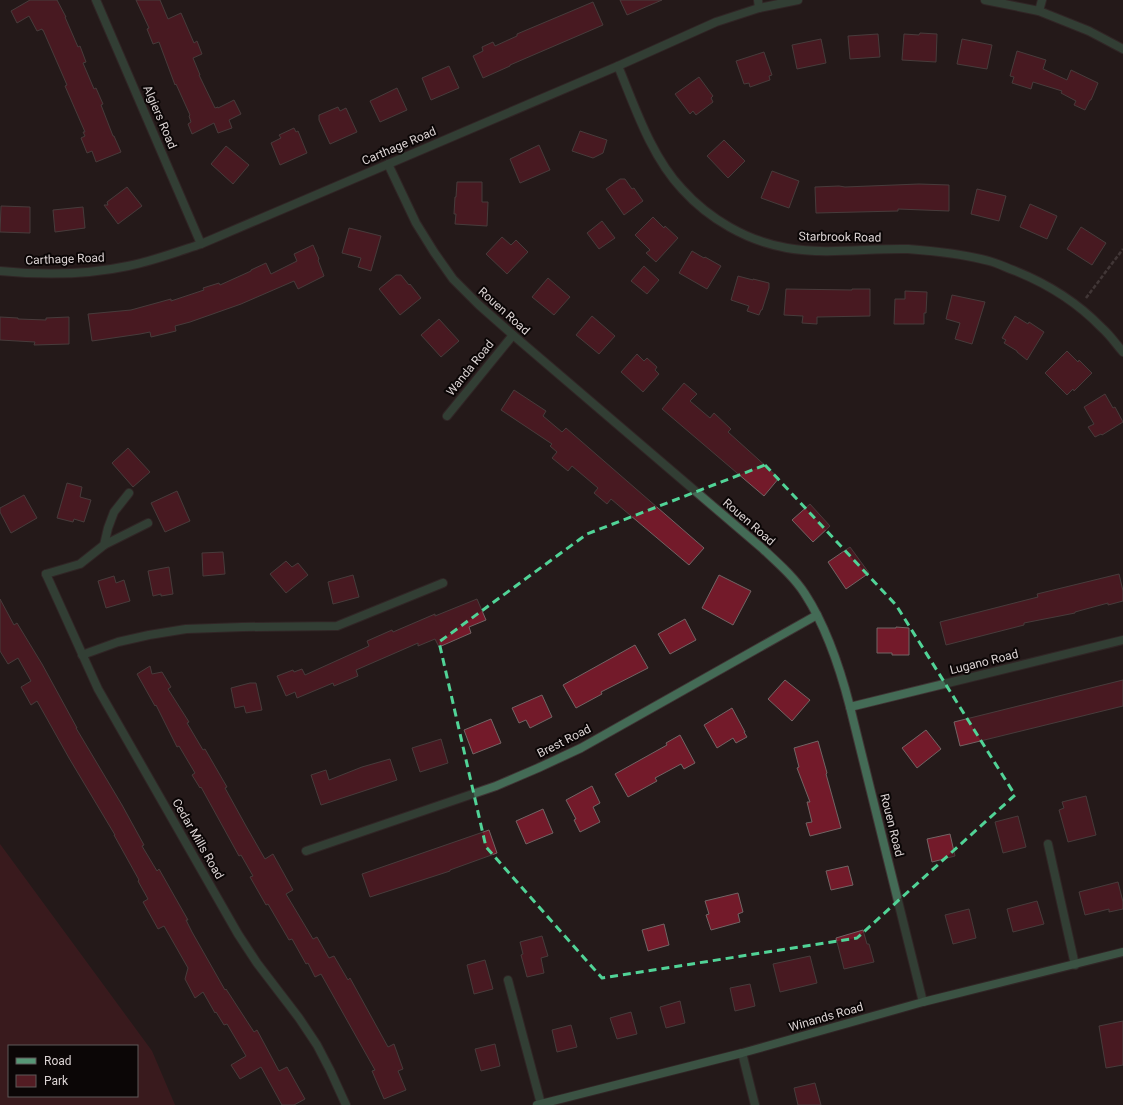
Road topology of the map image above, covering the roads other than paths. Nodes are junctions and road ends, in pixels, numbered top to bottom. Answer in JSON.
{"nodes":[{"id":1,"x":96,"y":0,"type":"edge"},
{"id":2,"x":798,"y":0,"type":"edge"},
{"id":3,"x":985,"y":0,"type":"edge"},
{"id":4,"x":1042,"y":0,"type":"edge"},
{"id":5,"x":758,"y":4,"type":"edge"},
{"id":6,"x":1039,"y":12,"type":"junction"},
{"id":7,"x":1123,"y":49,"type":"edge"},
{"id":8,"x":618,"y":66,"type":"junction"},
{"id":9,"x":388,"y":164,"type":"junction"},
{"id":10,"x":201,"y":244,"type":"junction"},
{"id":11,"x":0,"y":272,"type":"edge"},
{"id":12,"x":513,"y":335,"type":"junction"},
{"id":13,"x":1123,"y":352,"type":"edge"},
{"id":14,"x":447,"y":416,"type":"dead end"},
{"id":15,"x":128,"y":493,"type":"dead end"},
{"id":16,"x":148,"y":523,"type":"dead end"},
{"id":17,"x":104,"y":545,"type":"junction"},
{"id":18,"x":442,"y":583,"type":"dead end"},
{"id":19,"x":817,"y":616,"type":"junction"},
{"id":20,"x":1123,"y":640,"type":"edge"},
{"id":21,"x":82,"y":655,"type":"junction"},
{"id":22,"x":850,"y":707,"type":"junction"},
{"id":23,"x":1048,"y":844,"type":"dead end"},
{"id":24,"x":306,"y":851,"type":"dead end"},
{"id":25,"x":1123,"y":952,"type":"edge"},
{"id":26,"x":1075,"y":964,"type":"junction"},
{"id":27,"x":508,"y":980,"type":"dead end"},
{"id":28,"x":923,"y":1002,"type":"junction"},
{"id":29,"x":742,"y":1053,"type":"junction"},
{"id":30,"x":539,"y":1104,"type":"edge"},
{"id":31,"x":346,"y":1105,"type":"edge"},
{"id":32,"x":755,"y":1105,"type":"edge"}],
"edges":[{"from":1,"to":10,"type":"street","name":"Algiers Road"},
{"from":2,"to":5,"type":"street","name":"Carthage Road"},
{"from":3,"to":6,"type":"street"},
{"from":4,"to":6,"type":"street"},
{"from":5,"to":8,"type":"street","name":"Carthage Road"},
{"from":6,"to":7,"type":"street"},
{"from":8,"to":9,"type":"street","name":"Carthage Road"},
{"from":8,"to":13,"type":"street","name":"Starbrook Road"},
{"from":9,"to":10,"type":"street","name":"Carthage Road"},
{"from":9,"to":12,"type":"street","name":"Rouen Road"},
{"from":10,"to":11,"type":"street","name":"Carthage Road"},
{"from":12,"to":14,"type":"street","name":"Wanda Road"},
{"from":12,"to":19,"type":"street","name":"Rouen Road"},
{"from":15,"to":17,"type":"street"},
{"from":16,"to":17,"type":"street"},
{"from":17,"to":21,"type":"street","name":"Cedar Mills Road"},
{"from":18,"to":21,"type":"street"},
{"from":19,"to":22,"type":"street","name":"Rouen Road"},
{"from":19,"to":24,"type":"street","name":"Brest Road"},
{"from":20,"to":22,"type":"street","name":"Lugano Road"},
{"from":21,"to":31,"type":"street","name":"Cedar Mills Road"},
{"from":22,"to":28,"type":"street","name":"Rouen Road"},
{"from":23,"to":26,"type":"street"},
{"from":25,"to":26,"type":"street","name":"Winands Road"},
{"from":26,"to":28,"type":"street","name":"Winands Road"},
{"from":27,"to":30,"type":"street"},
{"from":28,"to":29,"type":"street","name":"Winands Road"},
{"from":29,"to":30,"type":"street","name":"Winands Road"},
{"from":29,"to":32,"type":"street"}]}
